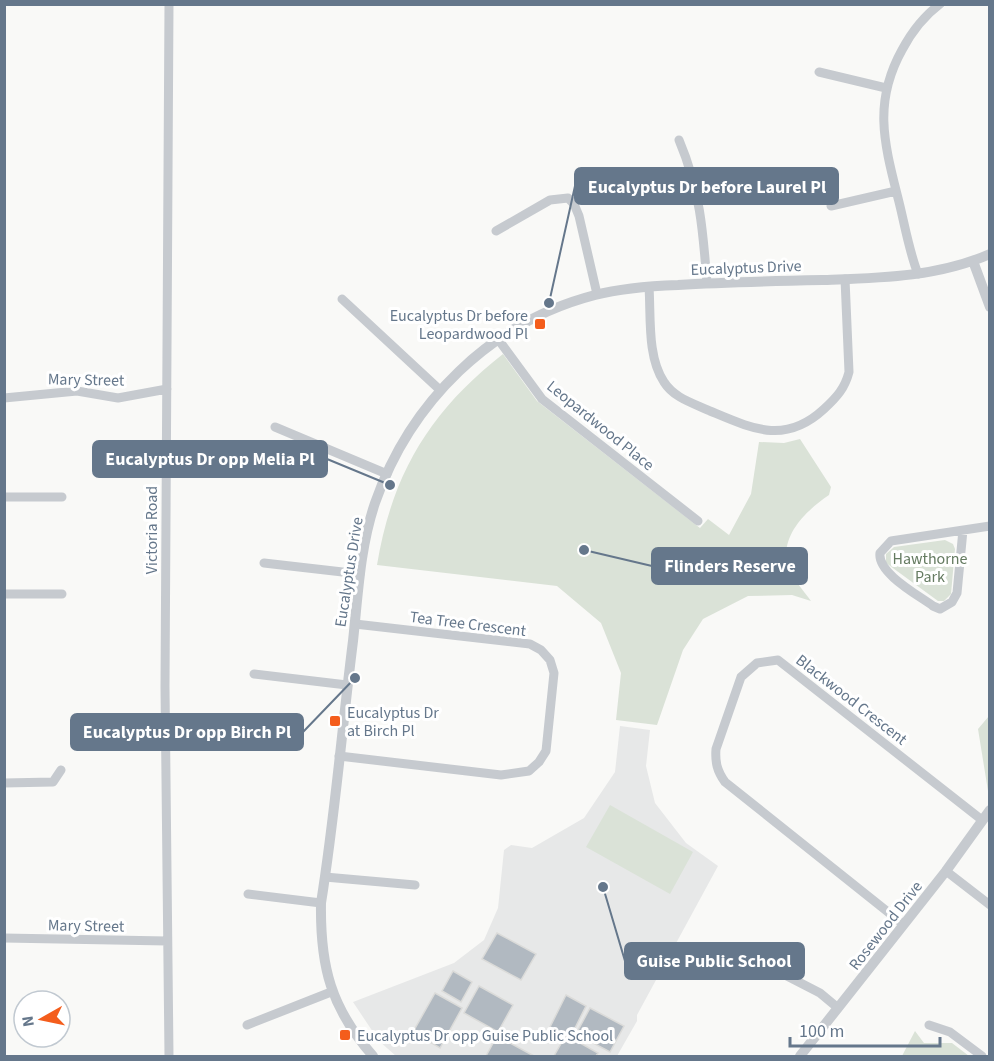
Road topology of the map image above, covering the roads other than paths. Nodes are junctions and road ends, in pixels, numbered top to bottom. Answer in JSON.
{"nodes":[{"id":1,"x":169,"y":4,"type":"edge"},
{"id":2,"x":940,"y":4,"type":"edge"},
{"id":3,"x":819,"y":72,"type":"dead end"},
{"id":4,"x":886,"y":87,"type":"junction"},
{"id":5,"x":679,"y":140,"type":"dead end"},
{"id":6,"x":896,"y":191,"type":"junction"},
{"id":7,"x":831,"y":206,"type":"dead end"},
{"id":8,"x":496,"y":231,"type":"dead end"},
{"id":9,"x":990,"y":254,"type":"edge"},
{"id":10,"x":973,"y":261,"type":"junction"},
{"id":11,"x":918,"y":274,"type":"junction"},
{"id":12,"x":845,"y":279,"type":"junction"},
{"id":13,"x":707,"y":283,"type":"junction"},
{"id":14,"x":649,"y":287,"type":"junction"},
{"id":15,"x":597,"y":294,"type":"junction"},
{"id":16,"x":342,"y":299,"type":"dead end"},
{"id":17,"x":990,"y":307,"type":"edge"},
{"id":18,"x":498,"y":339,"type":"junction"},
{"id":19,"x":167,"y":389,"type":"junction"},
{"id":20,"x":440,"y":390,"type":"junction"},
{"id":21,"x":4,"y":399,"type":"edge"},
{"id":22,"x":274,"y":427,"type":"dead end"},
{"id":23,"x":387,"y":474,"type":"junction"},
{"id":24,"x":4,"y":497,"type":"edge"},
{"id":25,"x":62,"y":497,"type":"dead end"},
{"id":26,"x":698,"y":521,"type":"dead end"},
{"id":27,"x":990,"y":526,"type":"edge"},
{"id":28,"x":963,"y":530,"type":"junction"},
{"id":29,"x":264,"y":563,"type":"dead end"},
{"id":30,"x":360,"y":574,"type":"junction"},
{"id":31,"x":4,"y":594,"type":"edge"},
{"id":32,"x":62,"y":594,"type":"dead end"},
{"id":33,"x":354,"y":624,"type":"junction"},
{"id":34,"x":254,"y":674,"type":"dead end"},
{"id":35,"x":347,"y":685,"type":"junction"},
{"id":36,"x":339,"y":756,"type":"junction"},
{"id":37,"x":61,"y":770,"type":"dead end"},
{"id":38,"x":4,"y":783,"type":"edge"},
{"id":39,"x":990,"y":810,"type":"edge"},
{"id":40,"x":982,"y":820,"type":"junction"},
{"id":41,"x":946,"y":871,"type":"junction"},
{"id":42,"x":325,"y":877,"type":"junction"},
{"id":43,"x":416,"y":885,"type":"dead end"},
{"id":44,"x":248,"y":894,"type":"dead end"},
{"id":45,"x":321,"y":903,"type":"junction"},
{"id":46,"x":990,"y":905,"type":"edge"},
{"id":47,"x":903,"y":924,"type":"junction"},
{"id":48,"x":4,"y":938,"type":"edge"},
{"id":49,"x":167,"y":942,"type":"junction"},
{"id":50,"x":752,"y":958,"type":"dead end"},
{"id":51,"x":331,"y":992,"type":"junction"},
{"id":52,"x":838,"y":1008,"type":"junction"},
{"id":53,"x":247,"y":1025,"type":"dead end"},
{"id":54,"x":929,"y":1025,"type":"dead end"},
{"id":55,"x":169,"y":1056,"type":"edge"},
{"id":56,"x":373,"y":1056,"type":"edge"},
{"id":57,"x":800,"y":1056,"type":"edge"},
{"id":58,"x":982,"y":1056,"type":"edge"}],
"edges":[{"from":1,"to":19,"type":"street","name":"Victoria Road"},
{"from":2,"to":4,"type":"street"},
{"from":3,"to":4,"type":"street"},
{"from":4,"to":6,"type":"street"},
{"from":5,"to":13,"type":"street"},
{"from":6,"to":7,"type":"street"},
{"from":6,"to":11,"type":"street"},
{"from":8,"to":15,"type":"street"},
{"from":9,"to":10,"type":"street","name":"Eucalyptus Drive"},
{"from":10,"to":11,"type":"street","name":"Eucalyptus Drive"},
{"from":10,"to":17,"type":"street"},
{"from":11,"to":12,"type":"street","name":"Eucalyptus Drive"},
{"from":12,"to":13,"type":"street","name":"Eucalyptus Drive"},
{"from":12,"to":14,"type":"street"},
{"from":13,"to":14,"type":"street","name":"Eucalyptus Drive"},
{"from":14,"to":15,"type":"street","name":"Eucalyptus Drive"},
{"from":15,"to":18,"type":"street","name":"Eucalyptus Drive"},
{"from":16,"to":20,"type":"street"},
{"from":18,"to":20,"type":"street","name":"Eucalyptus Drive"},
{"from":18,"to":26,"type":"street","name":"Leopardwood Place"},
{"from":19,"to":21,"type":"street","name":"Mary Street"},
{"from":19,"to":49,"type":"street","name":"Victoria Road"},
{"from":20,"to":23,"type":"street","name":"Eucalyptus Drive"},
{"from":22,"to":23,"type":"street"},
{"from":23,"to":30,"type":"street","name":"Eucalyptus Drive"},
{"from":24,"to":25,"type":"street"},
{"from":27,"to":28,"type":"street"},
{"from":28,"to":28,"type":"street"},
{"from":29,"to":30,"type":"street"},
{"from":30,"to":33,"type":"street","name":"Eucalyptus Drive"},
{"from":31,"to":32,"type":"street"},
{"from":33,"to":35,"type":"street","name":"Eucalyptus Drive"},
{"from":33,"to":36,"type":"street","name":"Tea Tree Crescent"},
{"from":34,"to":35,"type":"street"},
{"from":35,"to":36,"type":"street","name":"Eucalyptus Drive"},
{"from":36,"to":42,"type":"street","name":"Eucalyptus Drive"},
{"from":37,"to":38,"type":"street"},
{"from":39,"to":40,"type":"street","name":"Rosewood Drive"},
{"from":40,"to":41,"type":"street","name":"Rosewood Drive"},
{"from":40,"to":47,"type":"street","name":"Blackwood Crescent"},
{"from":41,"to":46,"type":"street"},
{"from":41,"to":47,"type":"street","name":"Rosewood Drive"},
{"from":42,"to":43,"type":"street"},
{"from":42,"to":45,"type":"street","name":"Eucalyptus Drive"},
{"from":44,"to":45,"type":"street"},
{"from":45,"to":51,"type":"street","name":"Eucalyptus Drive"},
{"from":47,"to":52,"type":"street","name":"Rosewood Drive"},
{"from":48,"to":49,"type":"street","name":"Mary Street"},
{"from":49,"to":55,"type":"street","name":"Victoria Road"},
{"from":50,"to":52,"type":"street"},
{"from":51,"to":53,"type":"street"},
{"from":51,"to":56,"type":"street","name":"Eucalyptus Drive"},
{"from":52,"to":57,"type":"street","name":"Rosewood Drive"},
{"from":54,"to":58,"type":"street"}]}
